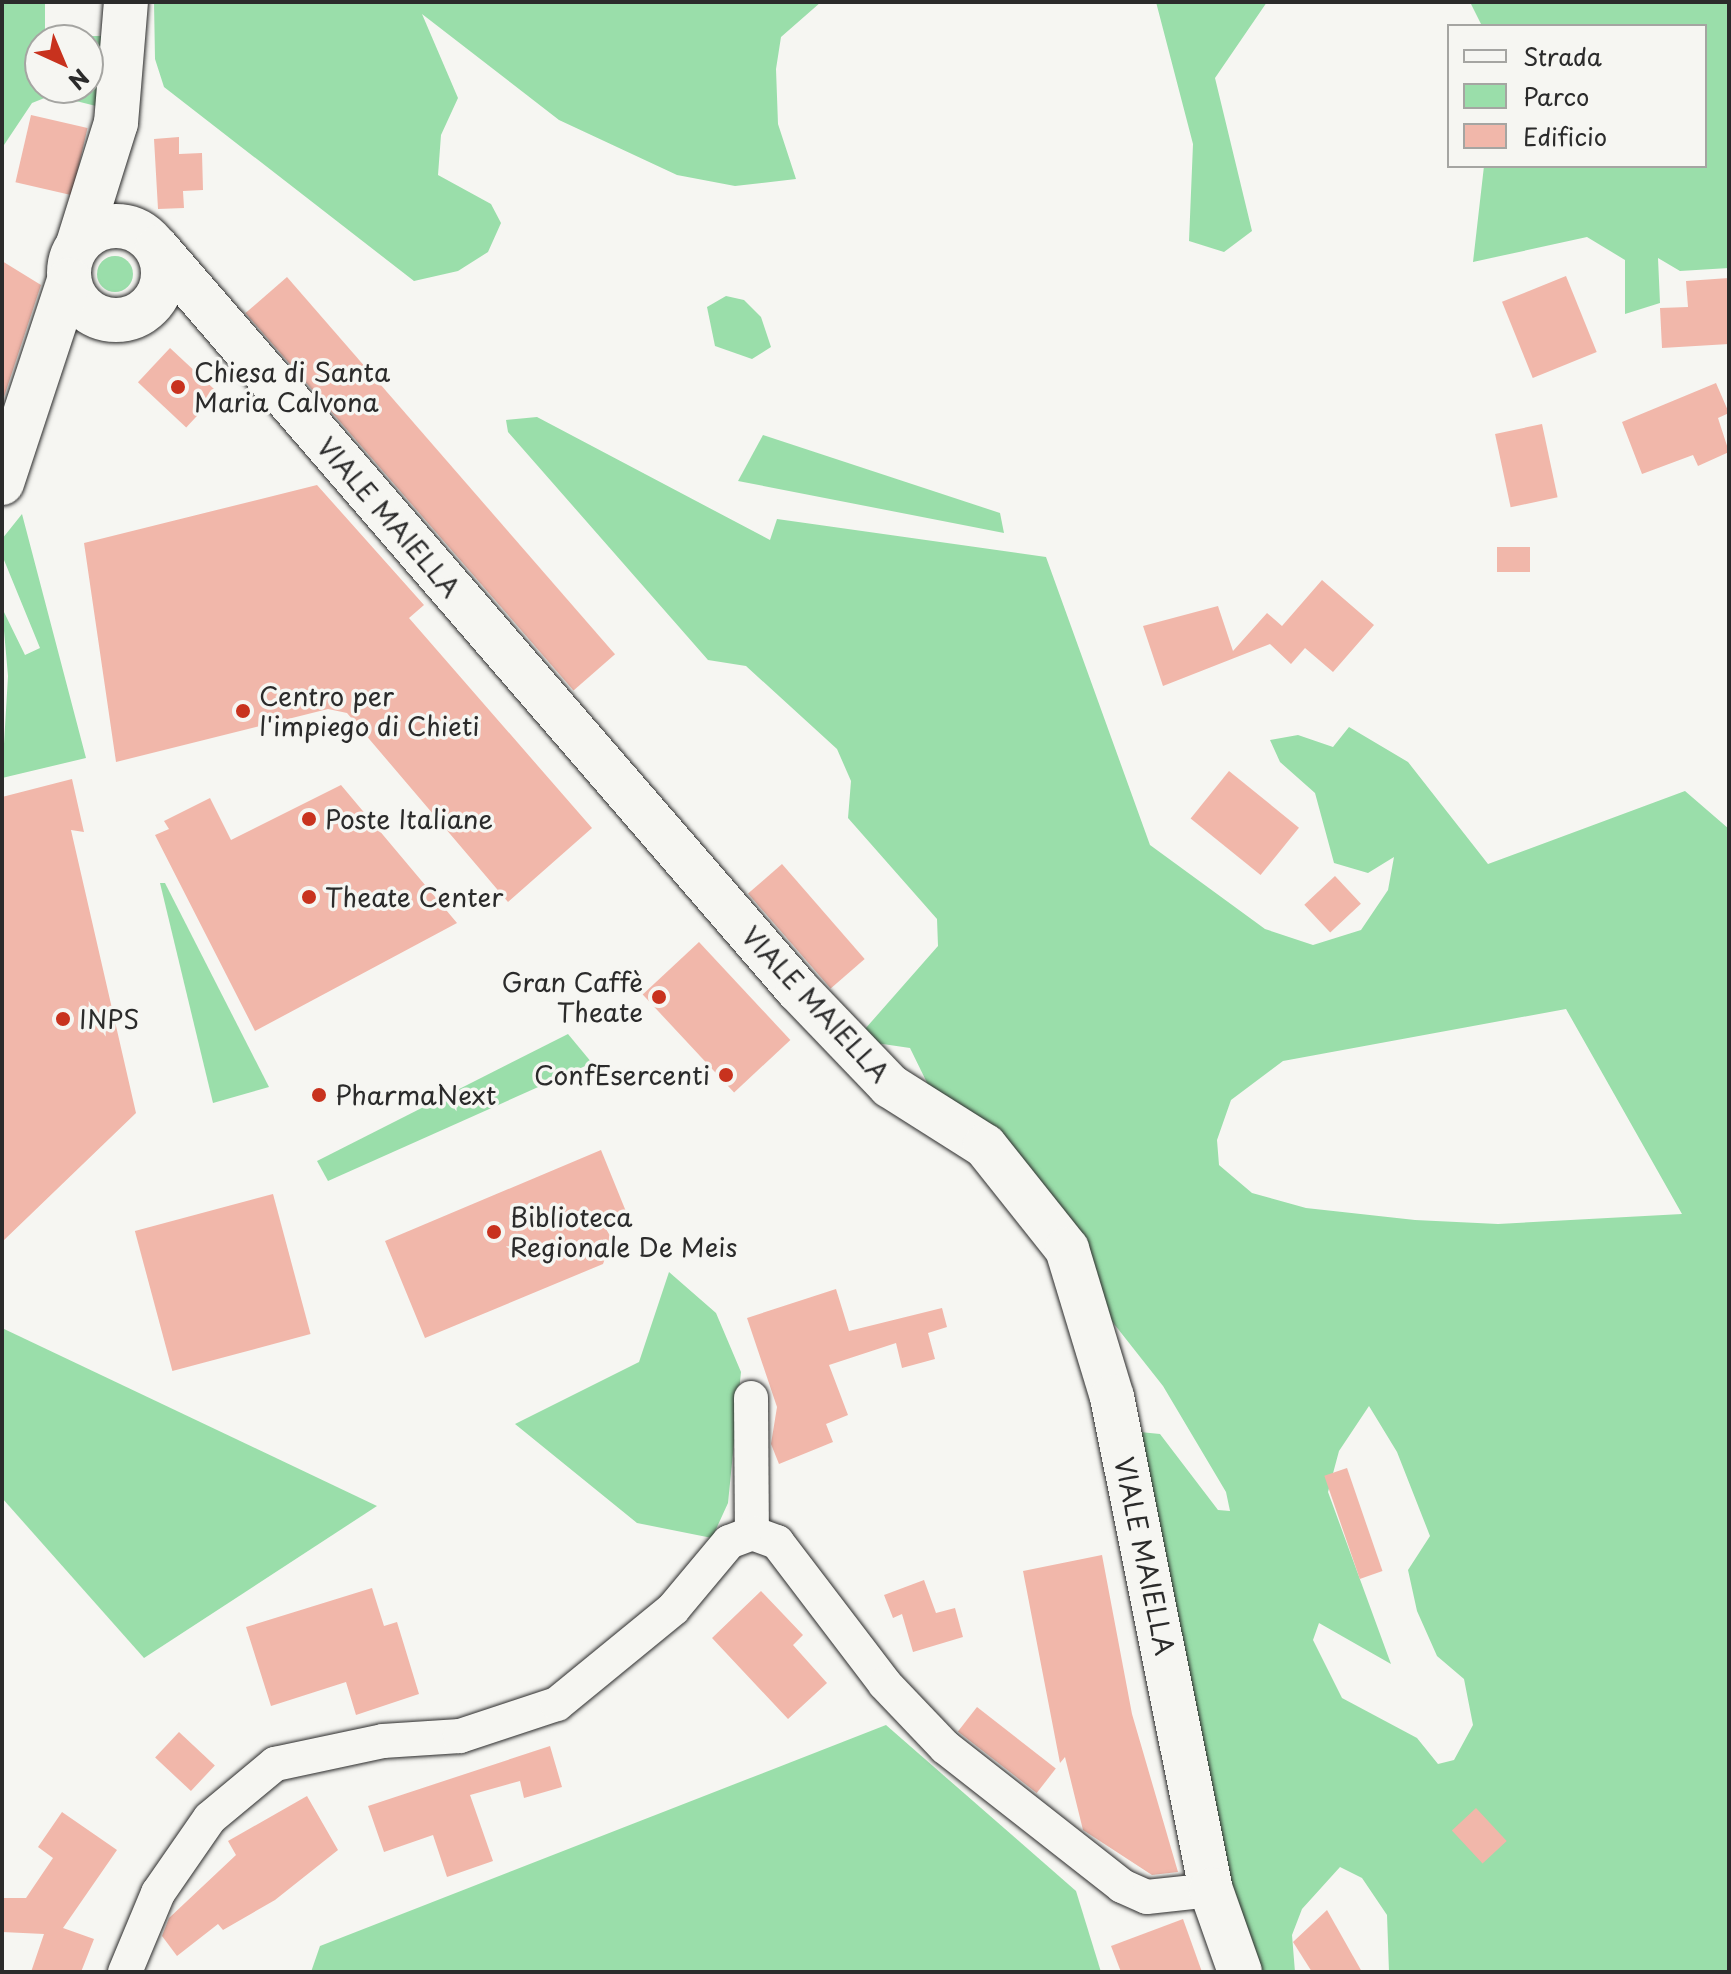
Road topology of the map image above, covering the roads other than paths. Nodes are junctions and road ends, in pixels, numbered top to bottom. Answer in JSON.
{"nodes":[{"id":1,"x":126,"y":2,"type":"edge"},
{"id":2,"x":116,"y":123,"type":"junction"},
{"id":3,"x":148,"y":240,"type":"junction"},
{"id":4,"x":73,"y":262,"type":"junction"},
{"id":5,"x":124,"y":318,"type":"junction"},
{"id":6,"x":249,"y":359,"type":"junction"},
{"id":7,"x":36,"y":395,"type":"junction"},
{"id":8,"x":2,"y":483,"type":"edge"},
{"id":9,"x":751,"y":1398,"type":"dead end"},
{"id":10,"x":752,"y":1533,"type":"junction"},
{"id":11,"x":1211,"y":1890,"type":"junction"},
{"id":12,"x":125,"y":1972,"type":"edge"},
{"id":13,"x":1240,"y":1972,"type":"edge"}],
"edges":[{"from":1,"to":2,"type":"main road"},
{"from":2,"to":3,"type":"main road"},
{"from":2,"to":4,"type":"main road"},
{"from":3,"to":4,"type":"main road"},
{"from":3,"to":5,"type":"main road"},
{"from":3,"to":6,"type":"main road","name":"VIALE MAIELLA"},
{"from":4,"to":5,"type":"main road"},
{"from":4,"to":7,"type":"main road"},
{"from":5,"to":6,"type":"main road","name":"VIALE MAIELLA"},
{"from":5,"to":7,"type":"main road"},
{"from":6,"to":11,"type":"main road","name":"VIALE MAIELLA"},
{"from":7,"to":8,"type":"main road"},
{"from":9,"to":10,"type":"street"},
{"from":10,"to":11,"type":"street"},
{"from":10,"to":12,"type":"street"},
{"from":11,"to":13,"type":"main road","name":"VIALE MAIELLA"}]}
